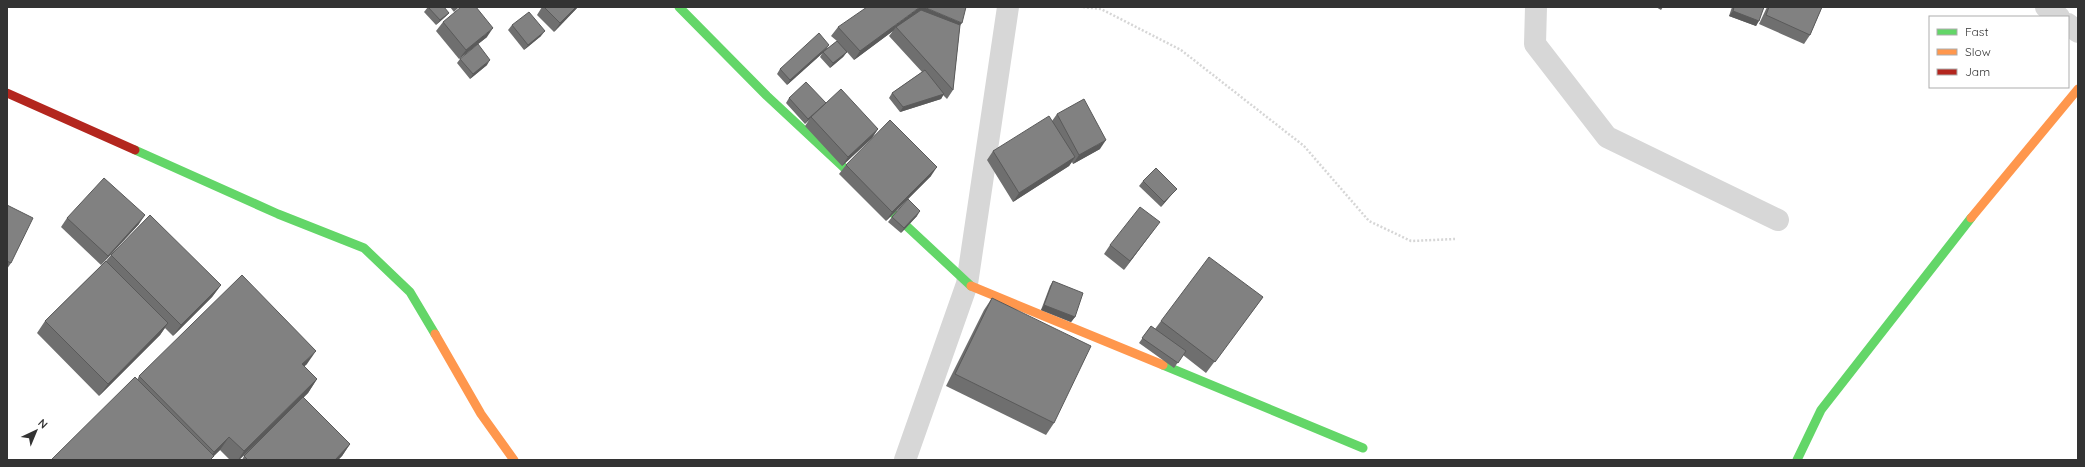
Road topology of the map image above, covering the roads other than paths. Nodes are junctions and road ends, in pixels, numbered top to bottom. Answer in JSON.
{"nodes":[{"id":1,"x":679,"y":7,"type":"edge"},
{"id":2,"x":1008,"y":7,"type":"edge"},
{"id":3,"x":1536,"y":7,"type":"edge"},
{"id":4,"x":2046,"y":7,"type":"edge"},
{"id":5,"x":2058,"y":16,"type":"edge"},
{"id":6,"x":2069,"y":25,"type":"edge"},
{"id":7,"x":2078,"y":32,"type":"edge"},
{"id":8,"x":2078,"y":89,"type":"edge"},
{"id":9,"x":7,"y":93,"type":"edge"},
{"id":10,"x":1778,"y":220,"type":"dead end"},
{"id":11,"x":967,"y":284,"type":"junction"},
{"id":12,"x":1363,"y":448,"type":"dead end"},
{"id":13,"x":514,"y":460,"type":"edge"},
{"id":14,"x":905,"y":460,"type":"edge"},
{"id":15,"x":1797,"y":460,"type":"edge"}],
"edges":[{"from":1,"to":11,"type":"street"},
{"from":2,"to":11,"type":"street"},
{"from":3,"to":10,"type":"street"},
{"from":4,"to":5,"type":"street"},
{"from":6,"to":7,"type":"street"},
{"from":8,"to":15,"type":"street"},
{"from":9,"to":13,"type":"street"},
{"from":11,"to":12,"type":"street"},
{"from":11,"to":14,"type":"street"}]}
